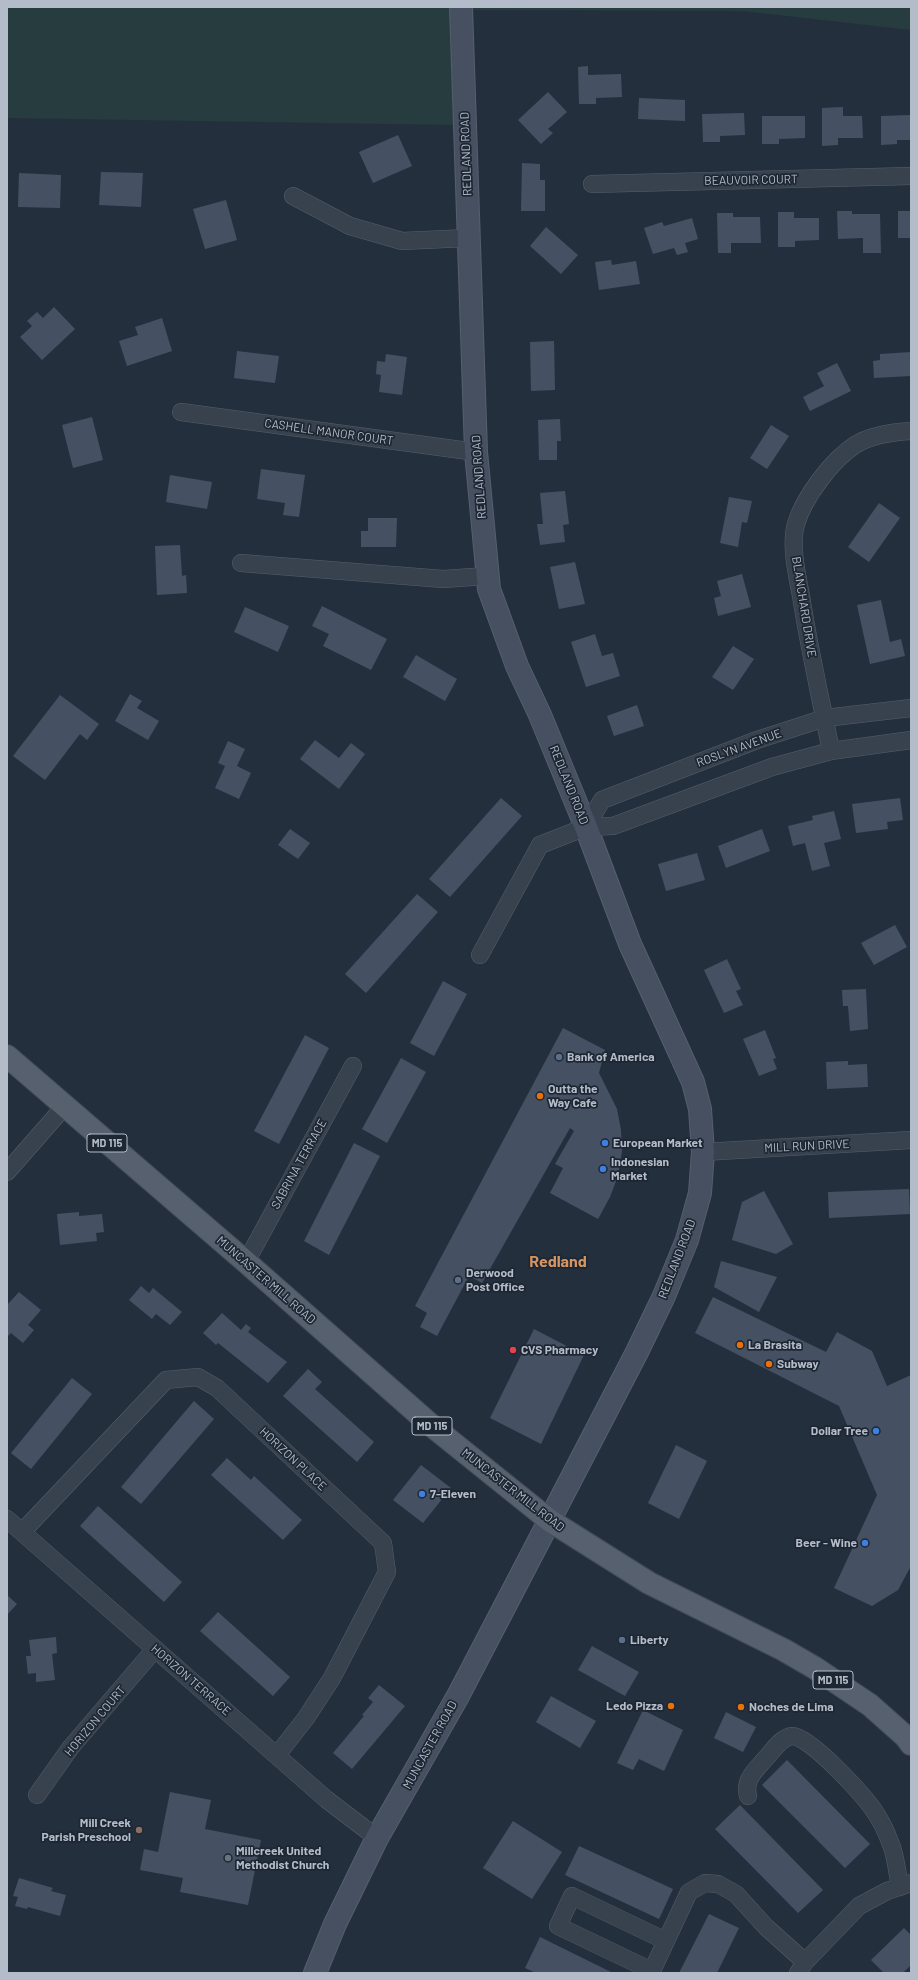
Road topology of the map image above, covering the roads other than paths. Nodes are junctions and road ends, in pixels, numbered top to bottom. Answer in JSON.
{"nodes":[{"id":1,"x":461,"y":7,"type":"edge"},
{"id":2,"x":911,"y":176,"type":"edge"},
{"id":3,"x":592,"y":184,"type":"dead end"},
{"id":4,"x":293,"y":196,"type":"dead end"},
{"id":5,"x":468,"y":238,"type":"junction"},
{"id":6,"x":181,"y":412,"type":"dead end"},
{"id":7,"x":911,"y":431,"type":"edge"},
{"id":8,"x":476,"y":452,"type":"junction"},
{"id":9,"x":241,"y":563,"type":"dead end"},
{"id":10,"x":487,"y":576,"type":"junction"},
{"id":11,"x":911,"y":708,"type":"edge"},
{"id":12,"x":825,"y":718,"type":"junction"},
{"id":13,"x":911,"y":740,"type":"edge"},
{"id":14,"x":831,"y":751,"type":"junction"},
{"id":15,"x":586,"y":827,"type":"junction"},
{"id":16,"x":480,"y":955,"type":"dead end"},
{"id":17,"x":7,"y":1056,"type":"edge"},
{"id":18,"x":353,"y":1066,"type":"dead end"},
{"id":19,"x":64,"y":1107,"type":"junction"},
{"id":20,"x":911,"y":1140,"type":"edge"},
{"id":21,"x":703,"y":1152,"type":"junction"},
{"id":22,"x":7,"y":1172,"type":"edge"},
{"id":23,"x":246,"y":1262,"type":"junction"},
{"id":24,"x":7,"y":1519,"type":"edge"},
{"id":25,"x":549,"y":1520,"type":"junction"},
{"id":26,"x":22,"y":1532,"type":"junction"},
{"id":27,"x":155,"y":1649,"type":"junction"},
{"id":28,"x":911,"y":1744,"type":"edge"},
{"id":29,"x":277,"y":1755,"type":"junction"},
{"id":30,"x":38,"y":1795,"type":"dead end"},
{"id":31,"x":748,"y":1796,"type":"dead end"},
{"id":32,"x":377,"y":1838,"type":"junction"},
{"id":33,"x":906,"y":1885,"type":"edge"},
{"id":34,"x":666,"y":1941,"type":"junction"},
{"id":35,"x":802,"y":1968,"type":"edge"},
{"id":36,"x":651,"y":1972,"type":"edge"},
{"id":37,"x":315,"y":1973,"type":"edge"}],
"edges":[{"from":1,"to":5,"type":"main road","name":"REDLAND ROAD"},
{"from":2,"to":3,"type":"street","name":"BEAUVOIR COURT"},
{"from":4,"to":5,"type":"street"},
{"from":5,"to":8,"type":"main road","name":"REDLAND ROAD"},
{"from":6,"to":8,"type":"street","name":"CASHELL MANOR COURT"},
{"from":7,"to":12,"type":"street","name":"BLANCHARD DRIVE"},
{"from":8,"to":10,"type":"main road","name":"REDLAND ROAD"},
{"from":9,"to":10,"type":"street"},
{"from":10,"to":15,"type":"main road","name":"REDLAND ROAD"},
{"from":11,"to":12,"type":"street","name":"ROSLYN AVENUE"},
{"from":12,"to":14,"type":"street","name":"BLANCHARD DRIVE"},
{"from":12,"to":15,"type":"street","name":"ROSLYN AVENUE"},
{"from":13,"to":14,"type":"street"},
{"from":14,"to":15,"type":"street"},
{"from":15,"to":16,"type":"street"},
{"from":15,"to":21,"type":"main road","name":"REDLAND ROAD"},
{"from":17,"to":19,"type":"main road","name":"MUNCASTER MILL ROAD","number":"MD 115"},
{"from":18,"to":23,"type":"street","name":"SABRINA TERRACE"},
{"from":19,"to":22,"type":"street"},
{"from":19,"to":23,"type":"main road","name":"MUNCASTER MILL ROAD","number":"MD 115"},
{"from":20,"to":21,"type":"street","name":"MILL RUN DRIVE"},
{"from":21,"to":25,"type":"main road","name":"REDLAND ROAD"},
{"from":23,"to":25,"type":"main road","name":"MUNCASTER MILL ROAD","number":"MD 115"},
{"from":24,"to":26,"type":"street","name":"HORIZON TERRACE"},
{"from":25,"to":28,"type":"main road","name":"MUNCASTER MILL ROAD","number":"MD 115"},
{"from":25,"to":32,"type":"main road","name":"MUNCASTER ROAD"},
{"from":26,"to":27,"type":"street","name":"HORIZON TERRACE"},
{"from":26,"to":29,"type":"street","name":"HORIZON PLACE"},
{"from":27,"to":29,"type":"street","name":"HORIZON TERRACE"},
{"from":27,"to":30,"type":"street","name":"HORIZON COURT"},
{"from":29,"to":32,"type":"street","name":"HORIZON TERRACE"},
{"from":31,"to":33,"type":"street"},
{"from":32,"to":37,"type":"main road","name":"MUNCASTER ROAD"},
{"from":33,"to":35,"type":"street"},
{"from":34,"to":35,"type":"street"},
{"from":34,"to":36,"type":"street"},
{"from":34,"to":36,"type":"street"}]}
